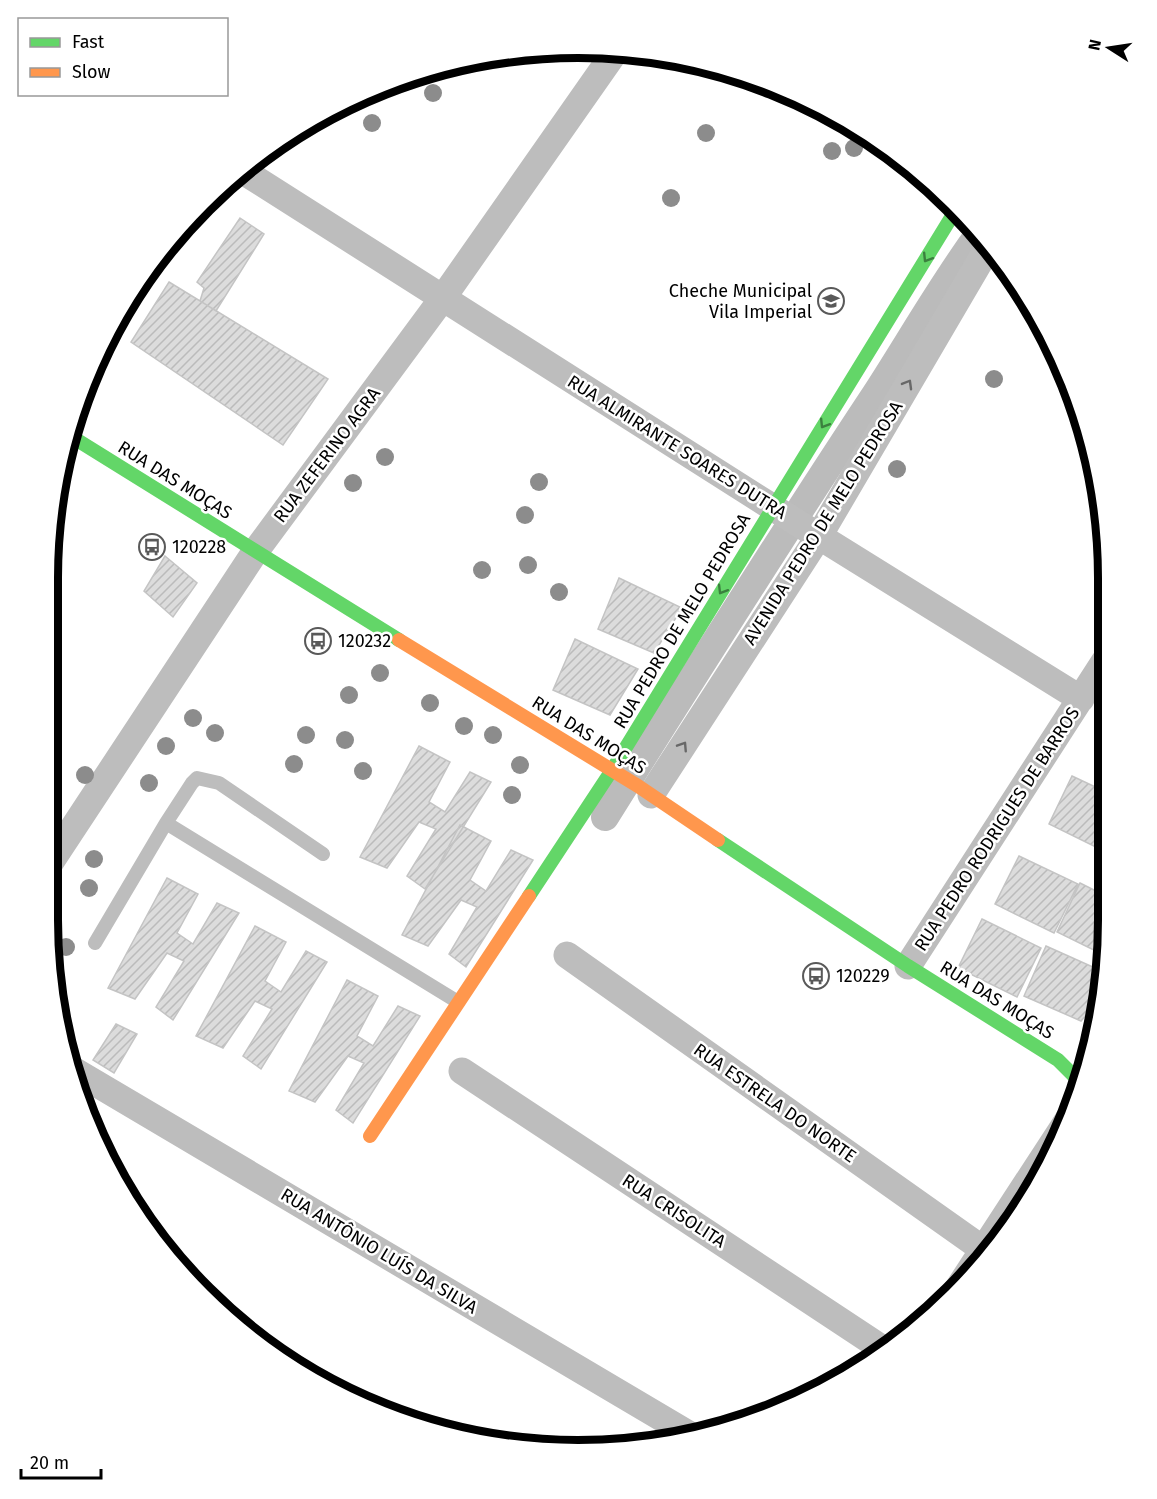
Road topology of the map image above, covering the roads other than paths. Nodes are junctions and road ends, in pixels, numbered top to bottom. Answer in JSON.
{"nodes":[{"id":1,"x":603,"y":59,"type":"edge"},
{"id":2,"x":250,"y":176,"type":"edge"},
{"id":3,"x":952,"y":217,"type":"edge"},
{"id":4,"x":984,"y":254,"type":"edge"},
{"id":5,"x":442,"y":299,"type":"junction"},
{"id":6,"x":77,"y":440,"type":"edge"},
{"id":7,"x":777,"y":510,"type":"junction"},
{"id":8,"x":815,"y":534,"type":"junction"},
{"id":9,"x":255,"y":552,"type":"junction"},
{"id":10,"x":1098,"y":672,"type":"edge"},
{"id":11,"x":1081,"y":699,"type":"junction"},
{"id":12,"x":615,"y":772,"type":"junction"},
{"id":13,"x":644,"y":790,"type":"junction"},
{"id":14,"x":166,"y":823,"type":"junction"},
{"id":15,"x":58,"y":850,"type":"edge"},
{"id":16,"x":323,"y":854,"type":"dead end"},
{"id":17,"x":95,"y":943,"type":"dead end"},
{"id":18,"x":567,"y":956,"type":"dead end"},
{"id":19,"x":908,"y":966,"type":"junction"},
{"id":20,"x":458,"y":1002,"type":"junction"},
{"id":21,"x":462,"y":1071,"type":"dead end"},
{"id":22,"x":82,"y":1075,"type":"edge"},
{"id":23,"x":1074,"y":1076,"type":"edge"},
{"id":24,"x":370,"y":1136,"type":"dead end"},
{"id":25,"x":1031,"y":1177,"type":"edge"},
{"id":26,"x":1005,"y":1217,"type":"edge"},
{"id":27,"x":981,"y":1248,"type":"edge"},
{"id":28,"x":878,"y":1345,"type":"edge"},
{"id":29,"x":683,"y":1430,"type":"edge"}],
"edges":[{"from":1,"to":5,"type":"street","name":"RUA ZEFERINO AGRA"},
{"from":2,"to":5,"type":"street","name":"RUA ALMIRANTE SOARES DUTRA"},
{"from":3,"to":7,"type":"street","name":"RUA PEDRO DE MELO PEDROSA","one_way":true},
{"from":8,"to":4,"type":"street","name":"AVENIDA PEDRO DE MELO PEDROSA","one_way":true},
{"from":5,"to":7,"type":"street","name":"RUA ALMIRANTE SOARES DUTRA"},
{"from":5,"to":9,"type":"street","name":"RUA ZEFERINO AGRA"},
{"from":6,"to":9,"type":"street","name":"RUA DAS MOÇAS"},
{"from":7,"to":8,"type":"street","name":"RUA ALMIRANTE SOARES DUTRA"},
{"from":7,"to":12,"type":"street","name":"RUA PEDRO DE MELO PEDROSA","one_way":true},
{"from":8,"to":11,"type":"street","name":"RUA ALMIRANTE SOARES DUTRA"},
{"from":13,"to":8,"type":"street","name":"AVENIDA PEDRO DE MELO PEDROSA","one_way":true},
{"from":9,"to":12,"type":"street","name":"RUA DAS MOÇAS"},
{"from":9,"to":15,"type":"street","name":"RUA ZEFERINO AGRA"},
{"from":10,"to":11,"type":"street","name":"RUA PEDRO RODRIGUES DE BARROS"},
{"from":11,"to":19,"type":"street","name":"RUA PEDRO RODRIGUES DE BARROS"},
{"from":12,"to":13,"type":"street","name":"RUA DAS MOÇAS"},
{"from":12,"to":20,"type":"street","name":"RUA PEDRO DE MELO PEDROSA"},
{"from":13,"to":19,"type":"street","name":"RUA DAS MOÇAS"},
{"from":14,"to":16,"type":"lane"},
{"from":14,"to":17,"type":"lane"},
{"from":14,"to":20,"type":"lane"},
{"from":18,"to":27,"type":"street","name":"RUA ESTRELA DO NORTE"},
{"from":19,"to":23,"type":"street","name":"RUA DAS MOÇAS"},
{"from":20,"to":24,"type":"street","name":"RUA PEDRO DE MELO PEDROSA"},
{"from":21,"to":28,"type":"street","name":"RUA CRISOLITA"},
{"from":22,"to":29,"type":"street","name":"RUA ANTÔNIO LUÍS DA SILVA"},
{"from":25,"to":26,"type":"street"}]}
